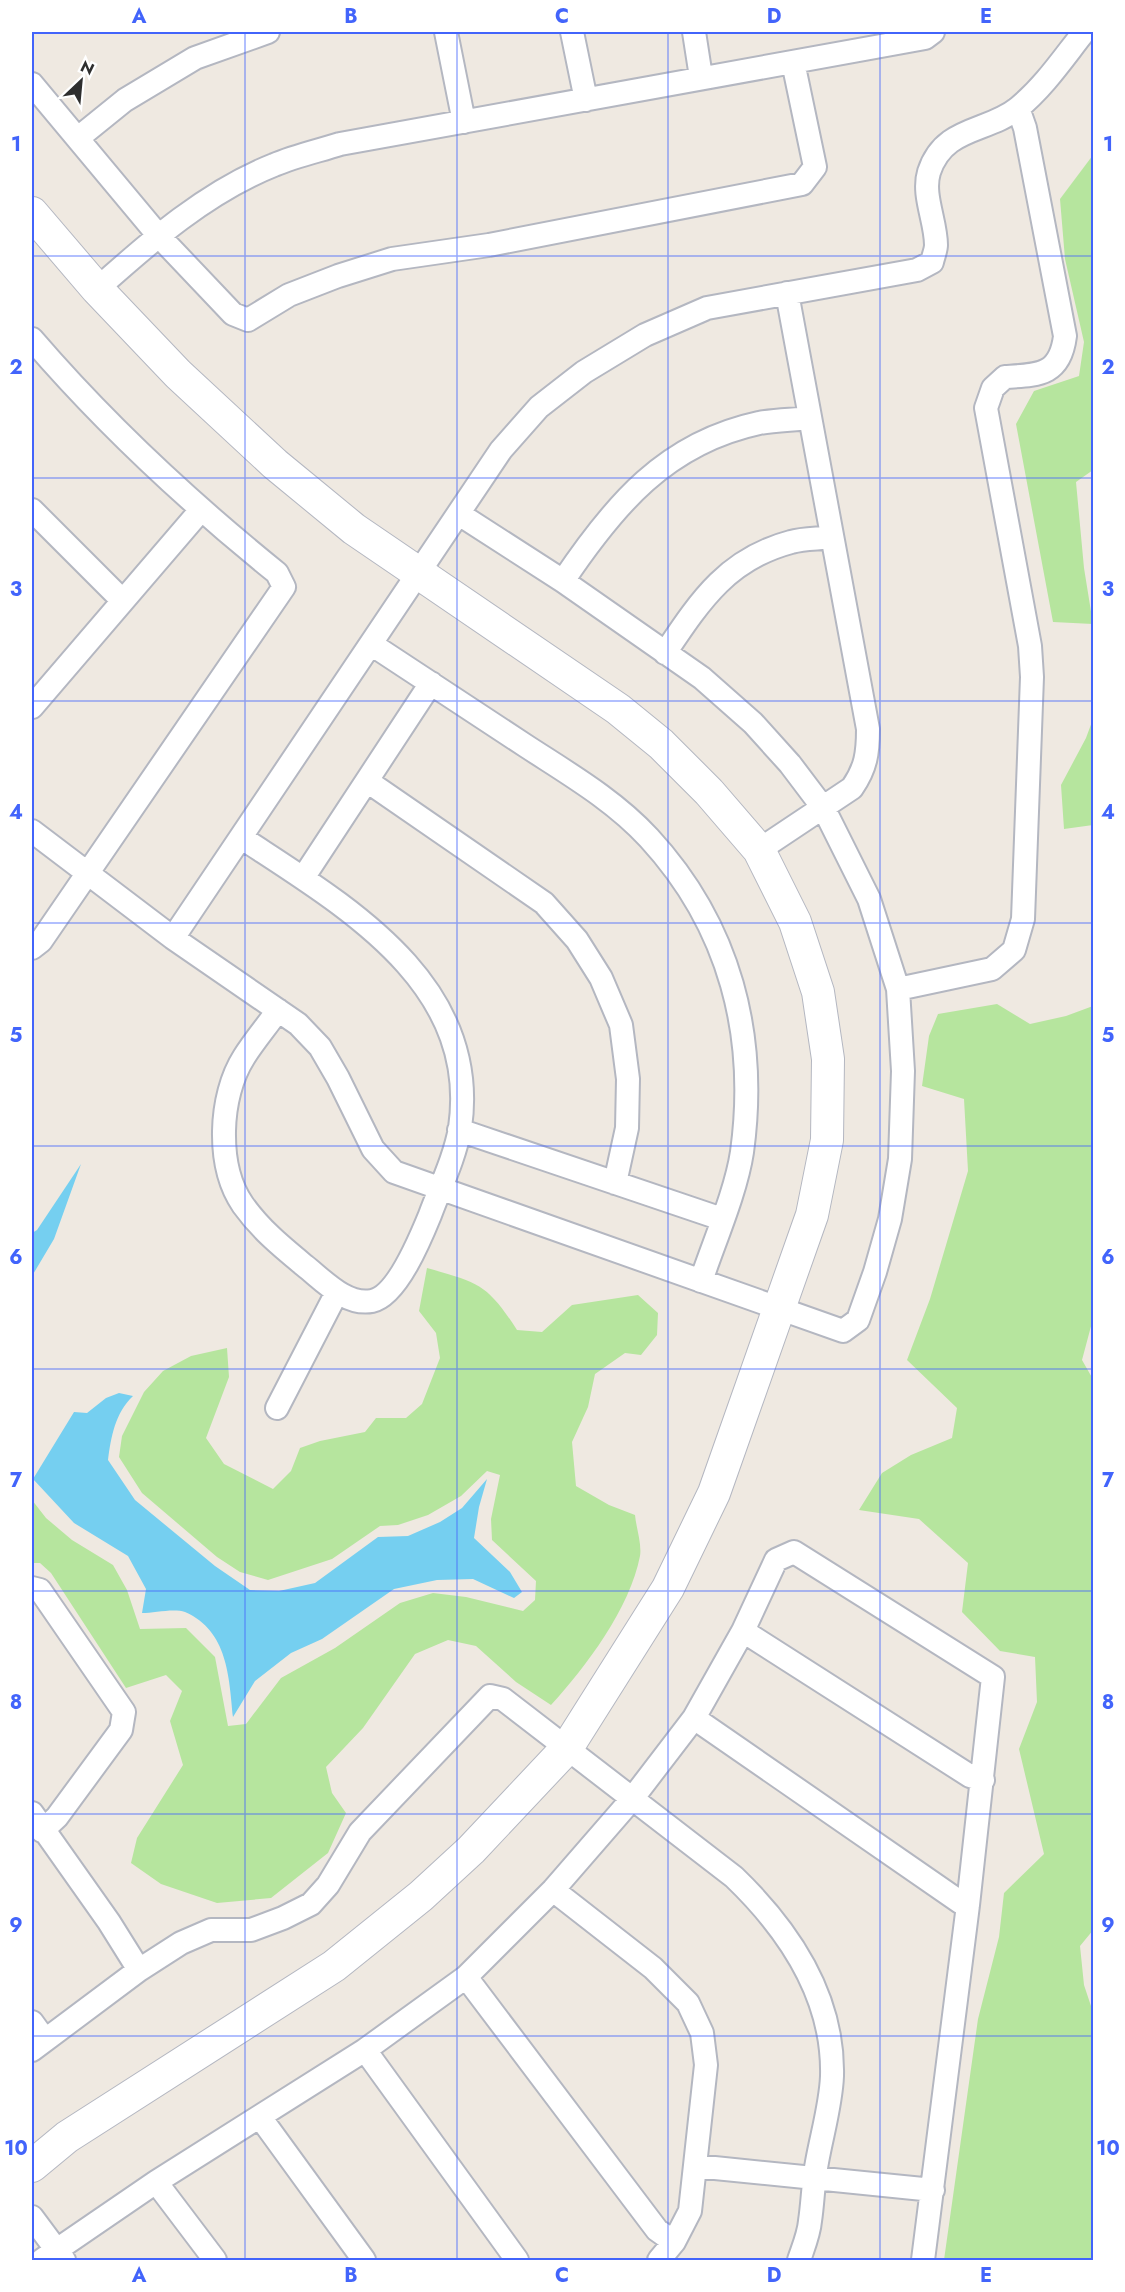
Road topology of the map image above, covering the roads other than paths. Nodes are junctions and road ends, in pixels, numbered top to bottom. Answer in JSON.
{"nodes":[{"id":1,"x":268,"y":32,"type":"edge"},
{"id":2,"x":446,"y":32,"type":"edge"},
{"id":3,"x":572,"y":32,"type":"edge"},
{"id":4,"x":694,"y":32,"type":"edge"},
{"id":5,"x":933,"y":32,"type":"edge"},
{"id":6,"x":1084,"y":32,"type":"edge"},
{"id":7,"x":793,"y":62,"type":"junction"},
{"id":8,"x":701,"y":77,"type":"junction"},
{"id":9,"x":32,"y":84,"type":"edge"},
{"id":10,"x":586,"y":100,"type":"junction"},
{"id":11,"x":1018,"y":108,"type":"junction"},
{"id":12,"x":464,"y":122,"type":"junction"},
{"id":13,"x":78,"y":138,"type":"junction"},
{"id":14,"x":32,"y":213,"type":"edge"},
{"id":15,"x":158,"y":235,"type":"junction"},
{"id":16,"x":97,"y":289,"type":"junction"},
{"id":17,"x":787,"y":293,"type":"junction"},
{"id":18,"x":32,"y":339,"type":"edge"},
{"id":19,"x":810,"y":418,"type":"junction"},
{"id":20,"x":32,"y":510,"type":"edge"},
{"id":21,"x":200,"y":511,"type":"junction"},
{"id":22,"x":459,"y":514,"type":"junction"},
{"id":23,"x":832,"y":537,"type":"junction"},
{"id":24,"x":417,"y":573,"type":"junction"},
{"id":25,"x":563,"y":580,"type":"junction"},
{"id":26,"x":123,"y":600,"type":"junction"},
{"id":27,"x":371,"y":644,"type":"junction"},
{"id":28,"x":665,"y":653,"type":"junction"},
{"id":29,"x":39,"y":682,"type":"edge"},
{"id":30,"x":431,"y":683,"type":"junction"},
{"id":31,"x":32,"y":707,"type":"edge"},
{"id":32,"x":367,"y":781,"type":"junction"},
{"id":33,"x":824,"y":809,"type":"junction"},
{"id":34,"x":32,"y":831,"type":"edge"},
{"id":35,"x":242,"y":838,"type":"junction"},
{"id":36,"x":759,"y":850,"type":"junction"},
{"id":37,"x":87,"y":875,"type":"junction"},
{"id":38,"x":303,"y":878,"type":"junction"},
{"id":39,"x":173,"y":938,"type":"junction"},
{"id":40,"x":32,"y":948,"type":"edge"},
{"id":41,"x":898,"y":989,"type":"junction"},
{"id":42,"x":278,"y":1010,"type":"junction"},
{"id":43,"x":459,"y":1130,"type":"junction"},
{"id":44,"x":615,"y":1183,"type":"junction"},
{"id":45,"x":439,"y":1191,"type":"junction"},
{"id":46,"x":723,"y":1219,"type":"junction"},
{"id":47,"x":701,"y":1281,"type":"junction"},
{"id":48,"x":337,"y":1292,"type":"junction"},
{"id":49,"x":780,"y":1309,"type":"junction"},
{"id":50,"x":277,"y":1408,"type":"dead end"},
{"id":51,"x":32,"y":1588,"type":"edge"},
{"id":52,"x":743,"y":1631,"type":"junction"},
{"id":53,"x":694,"y":1718,"type":"junction"},
{"id":54,"x":567,"y":1748,"type":"junction"},
{"id":55,"x":983,"y":1780,"type":"junction"},
{"id":56,"x":632,"y":1798,"type":"junction"},
{"id":57,"x":37,"y":1822,"type":"edge"},
{"id":58,"x":553,"y":1890,"type":"junction"},
{"id":59,"x":968,"y":1905,"type":"junction"},
{"id":60,"x":139,"y":1970,"type":"junction"},
{"id":61,"x":466,"y":1977,"type":"junction"},
{"id":62,"x":32,"y":2022,"type":"edge"},
{"id":63,"x":38,"y":2045,"type":"edge"},
{"id":64,"x":365,"y":2049,"type":"junction"},
{"id":65,"x":260,"y":2117,"type":"junction"},
{"id":66,"x":32,"y":2166,"type":"edge"},
{"id":67,"x":695,"y":2166,"type":"junction"},
{"id":68,"x":813,"y":2179,"type":"junction"},
{"id":69,"x":156,"y":2182,"type":"junction"},
{"id":70,"x":933,"y":2190,"type":"junction"},
{"id":71,"x":32,"y":2217,"type":"edge"},
{"id":72,"x":674,"y":2242,"type":"junction"},
{"id":73,"x":54,"y":2257,"type":"edge"},
{"id":74,"x":214,"y":2260,"type":"edge"},
{"id":75,"x":364,"y":2260,"type":"edge"},
{"id":76,"x":517,"y":2260,"type":"edge"},
{"id":77,"x":659,"y":2260,"type":"edge"},
{"id":78,"x":799,"y":2260,"type":"edge"},
{"id":79,"x":923,"y":2260,"type":"edge"}],
"edges":[{"from":1,"to":13,"type":"street"},
{"from":2,"to":12,"type":"street"},
{"from":3,"to":10,"type":"street"},
{"from":4,"to":8,"type":"street"},
{"from":5,"to":7,"type":"street"},
{"from":6,"to":11,"type":"street"},
{"from":7,"to":8,"type":"street"},
{"from":7,"to":15,"type":"street"},
{"from":8,"to":10,"type":"street"},
{"from":9,"to":13,"type":"street"},
{"from":10,"to":12,"type":"street"},
{"from":11,"to":17,"type":"street"},
{"from":11,"to":41,"type":"street"},
{"from":12,"to":15,"type":"street"},
{"from":13,"to":15,"type":"street"},
{"from":14,"to":16,"type":"street"},
{"from":15,"to":16,"type":"street"},
{"from":16,"to":24,"type":"street"},
{"from":17,"to":19,"type":"street"},
{"from":17,"to":22,"type":"street"},
{"from":18,"to":21,"type":"street"},
{"from":19,"to":23,"type":"street"},
{"from":19,"to":25,"type":"street"},
{"from":20,"to":26,"type":"street"},
{"from":21,"to":26,"type":"street"},
{"from":21,"to":37,"type":"street"},
{"from":22,"to":24,"type":"street"},
{"from":22,"to":25,"type":"street"},
{"from":23,"to":28,"type":"street"},
{"from":23,"to":33,"type":"street"},
{"from":24,"to":27,"type":"street"},
{"from":24,"to":36,"type":"street"},
{"from":25,"to":28,"type":"street"},
{"from":26,"to":29,"type":"street"},
{"from":27,"to":30,"type":"street"},
{"from":27,"to":35,"type":"street"},
{"from":28,"to":33,"type":"street"},
{"from":29,"to":31,"type":"street"},
{"from":30,"to":32,"type":"street"},
{"from":30,"to":46,"type":"street"},
{"from":32,"to":38,"type":"street"},
{"from":32,"to":44,"type":"street"},
{"from":33,"to":36,"type":"street"},
{"from":33,"to":41,"type":"street"},
{"from":34,"to":37,"type":"street"},
{"from":35,"to":38,"type":"street"},
{"from":35,"to":39,"type":"street"},
{"from":36,"to":49,"type":"street"},
{"from":37,"to":39,"type":"street"},
{"from":37,"to":40,"type":"street"},
{"from":38,"to":43,"type":"street"},
{"from":39,"to":42,"type":"street"},
{"from":41,"to":49,"type":"street"},
{"from":42,"to":45,"type":"street"},
{"from":42,"to":48,"type":"street"},
{"from":43,"to":44,"type":"street"},
{"from":43,"to":45,"type":"street"},
{"from":44,"to":46,"type":"street"},
{"from":45,"to":47,"type":"street"},
{"from":45,"to":48,"type":"street"},
{"from":46,"to":47,"type":"street"},
{"from":47,"to":49,"type":"street"},
{"from":48,"to":50,"type":"street"},
{"from":49,"to":54,"type":"street"},
{"from":51,"to":57,"type":"street"},
{"from":52,"to":53,"type":"street"},
{"from":52,"to":55,"type":"street"},
{"from":52,"to":55,"type":"street"},
{"from":53,"to":56,"type":"street"},
{"from":53,"to":59,"type":"street"},
{"from":54,"to":56,"type":"street"},
{"from":54,"to":60,"type":"street"},
{"from":54,"to":66,"type":"street"},
{"from":55,"to":59,"type":"street"},
{"from":56,"to":58,"type":"street"},
{"from":56,"to":68,"type":"street"},
{"from":57,"to":60,"type":"street"},
{"from":58,"to":61,"type":"street"},
{"from":58,"to":67,"type":"street"},
{"from":59,"to":70,"type":"street"},
{"from":60,"to":63,"type":"street"},
{"from":61,"to":64,"type":"street"},
{"from":61,"to":72,"type":"street"},
{"from":62,"to":63,"type":"street"},
{"from":64,"to":65,"type":"street"},
{"from":64,"to":76,"type":"street"},
{"from":65,"to":69,"type":"street"},
{"from":65,"to":75,"type":"street"},
{"from":67,"to":68,"type":"street"},
{"from":67,"to":72,"type":"street"},
{"from":68,"to":70,"type":"street"},
{"from":68,"to":78,"type":"street"},
{"from":69,"to":73,"type":"street"},
{"from":69,"to":74,"type":"street"},
{"from":70,"to":79,"type":"street"},
{"from":71,"to":73,"type":"street"},
{"from":72,"to":77,"type":"street"}]}
